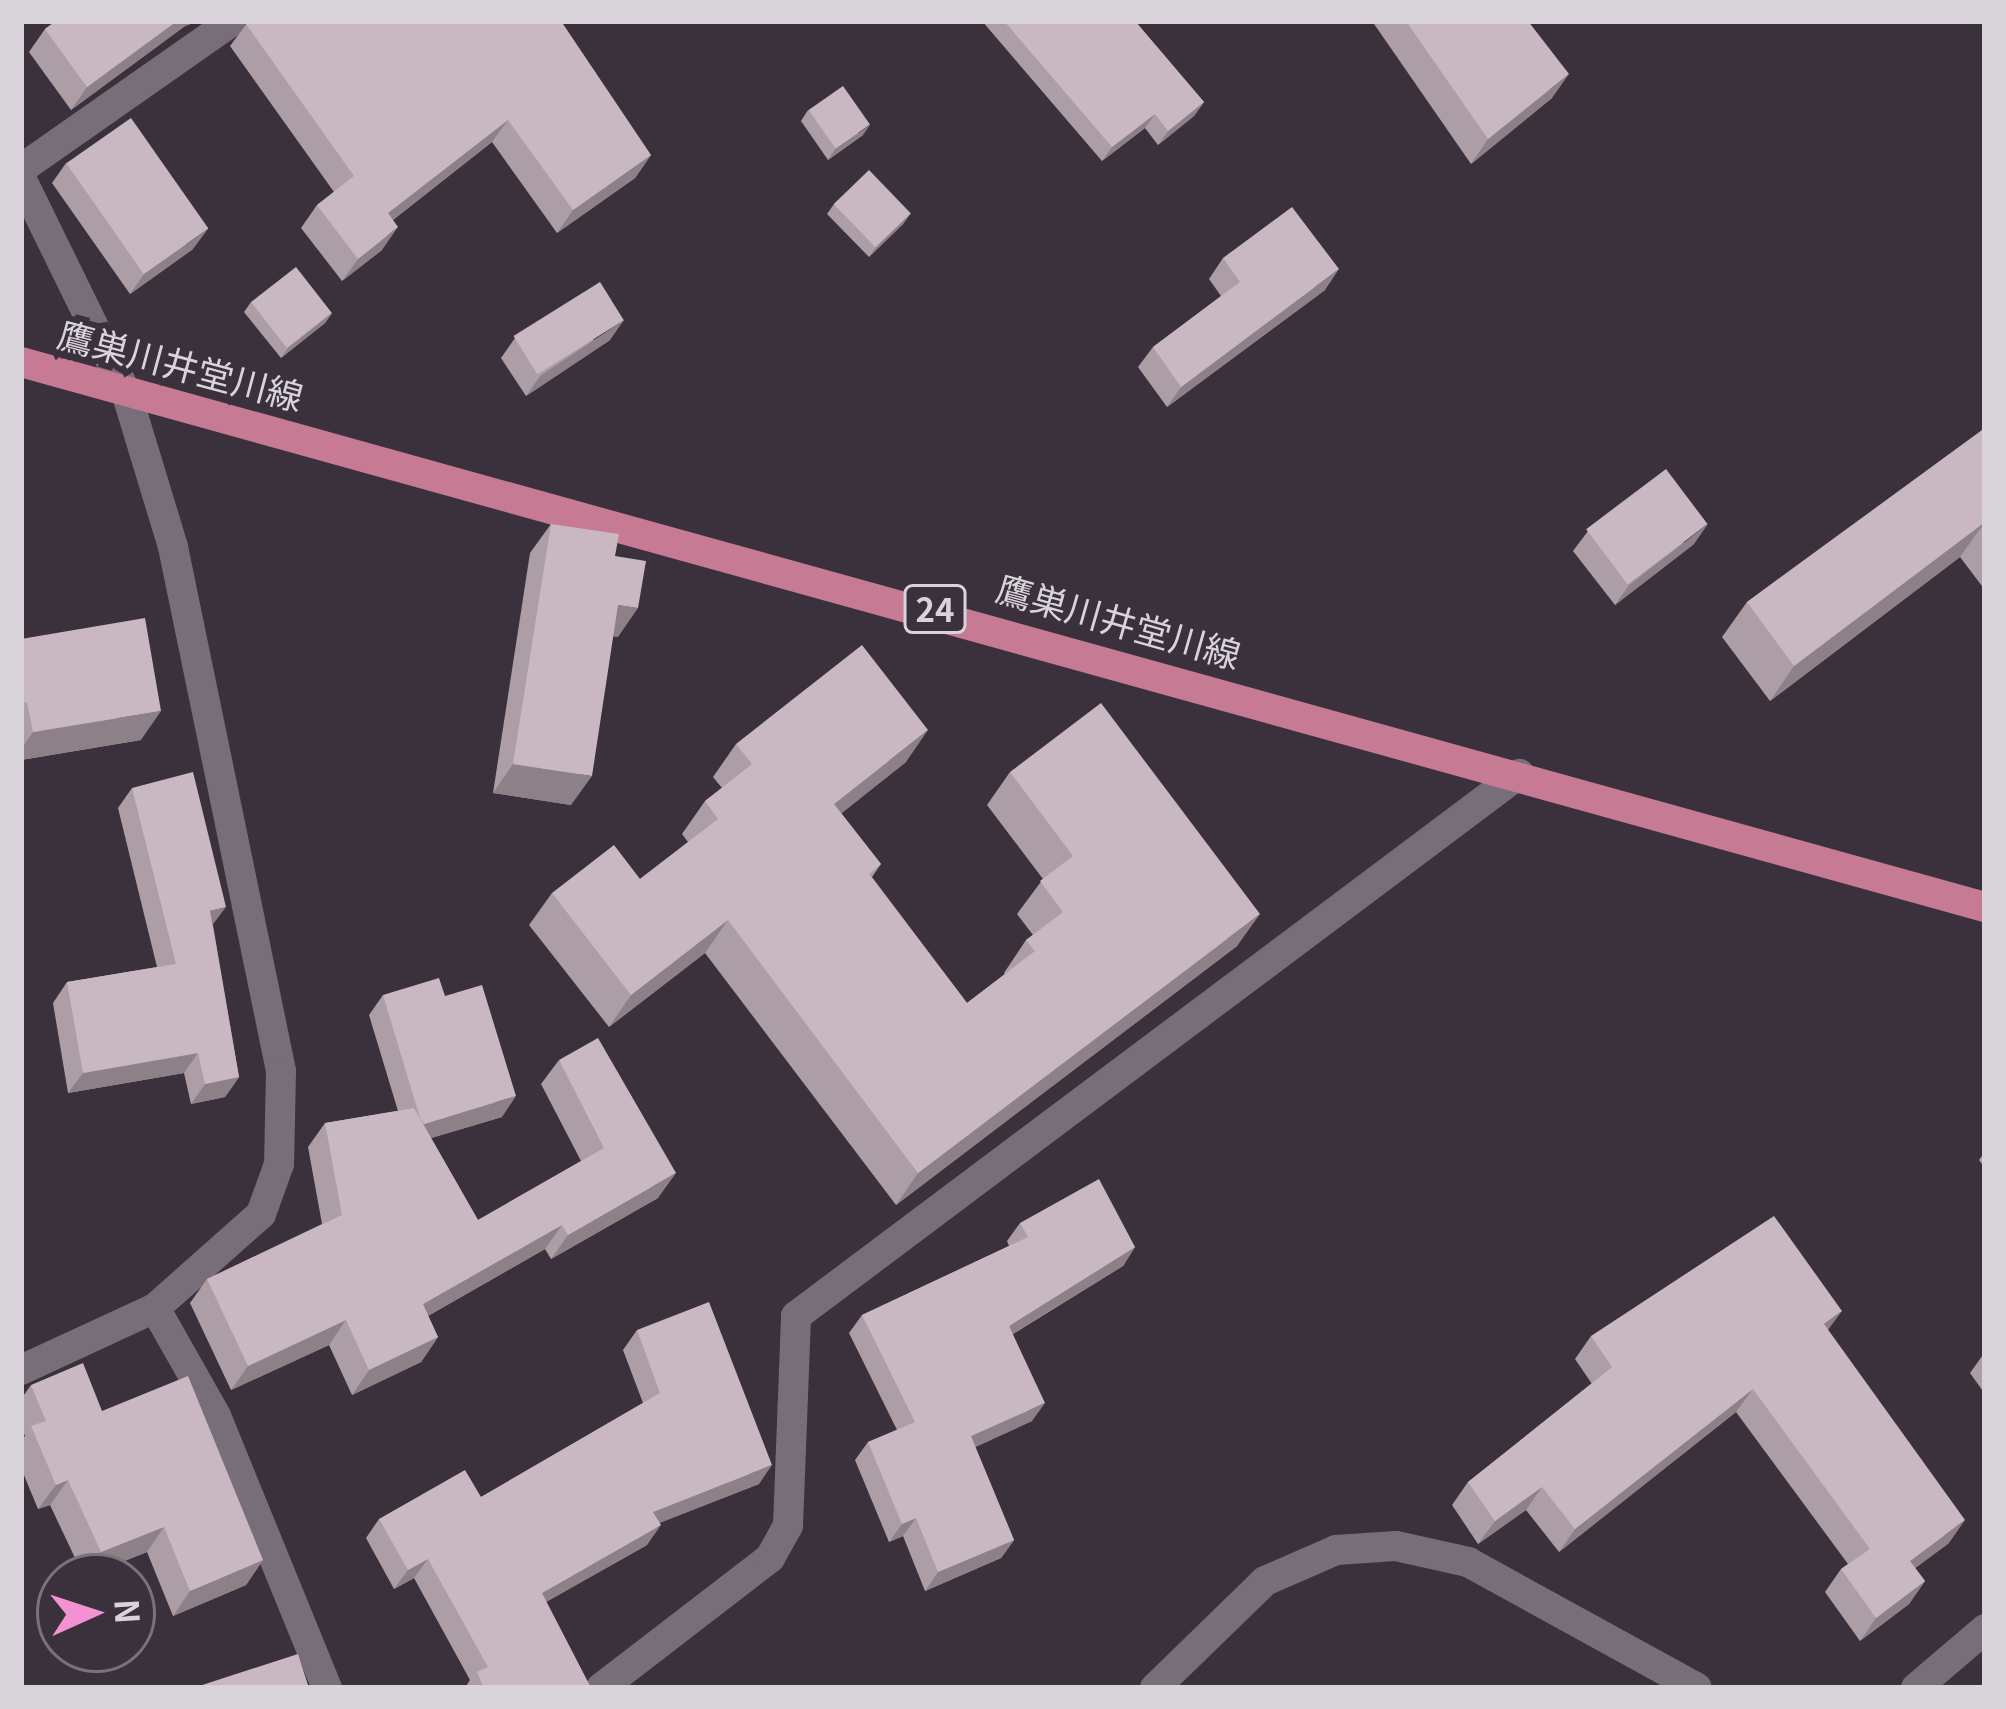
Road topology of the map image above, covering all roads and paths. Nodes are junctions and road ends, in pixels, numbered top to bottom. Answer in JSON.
{"nodes":[{"id":1,"x":232,"y":21,"type":"edge"},
{"id":2,"x":21,"y":174,"type":"edge"},
{"id":3,"x":21,"y":362,"type":"edge"},
{"id":4,"x":126,"y":392,"type":"junction"},
{"id":5,"x":1519,"y":774,"type":"junction"},
{"id":6,"x":1985,"y":907,"type":"edge"},
{"id":7,"x":154,"y":1308,"type":"junction"},
{"id":8,"x":21,"y":1370,"type":"edge"},
{"id":9,"x":1985,"y":1629,"type":"edge"},
{"id":10,"x":327,"y":1688,"type":"edge"},
{"id":11,"x":601,"y":1688,"type":"edge"},
{"id":12,"x":1155,"y":1688,"type":"edge"},
{"id":13,"x":1697,"y":1688,"type":"edge"},
{"id":14,"x":1916,"y":1688,"type":"edge"}],
"edges":[{"from":1,"to":2,"type":"street"},
{"from":2,"to":4,"type":"street"},
{"from":3,"to":4,"type":"main road","name":"鷹巣川井堂川線","number":"24"},
{"from":4,"to":5,"type":"main road","name":"鷹巣川井堂川線","number":"24"},
{"from":4,"to":7,"type":"street"},
{"from":5,"to":6,"type":"main road","name":"鷹巣川井堂川線","number":"24"},
{"from":5,"to":11,"type":"street"},
{"from":7,"to":8,"type":"street"},
{"from":7,"to":10,"type":"street"},
{"from":9,"to":14,"type":"street"},
{"from":12,"to":13,"type":"street"}]}
